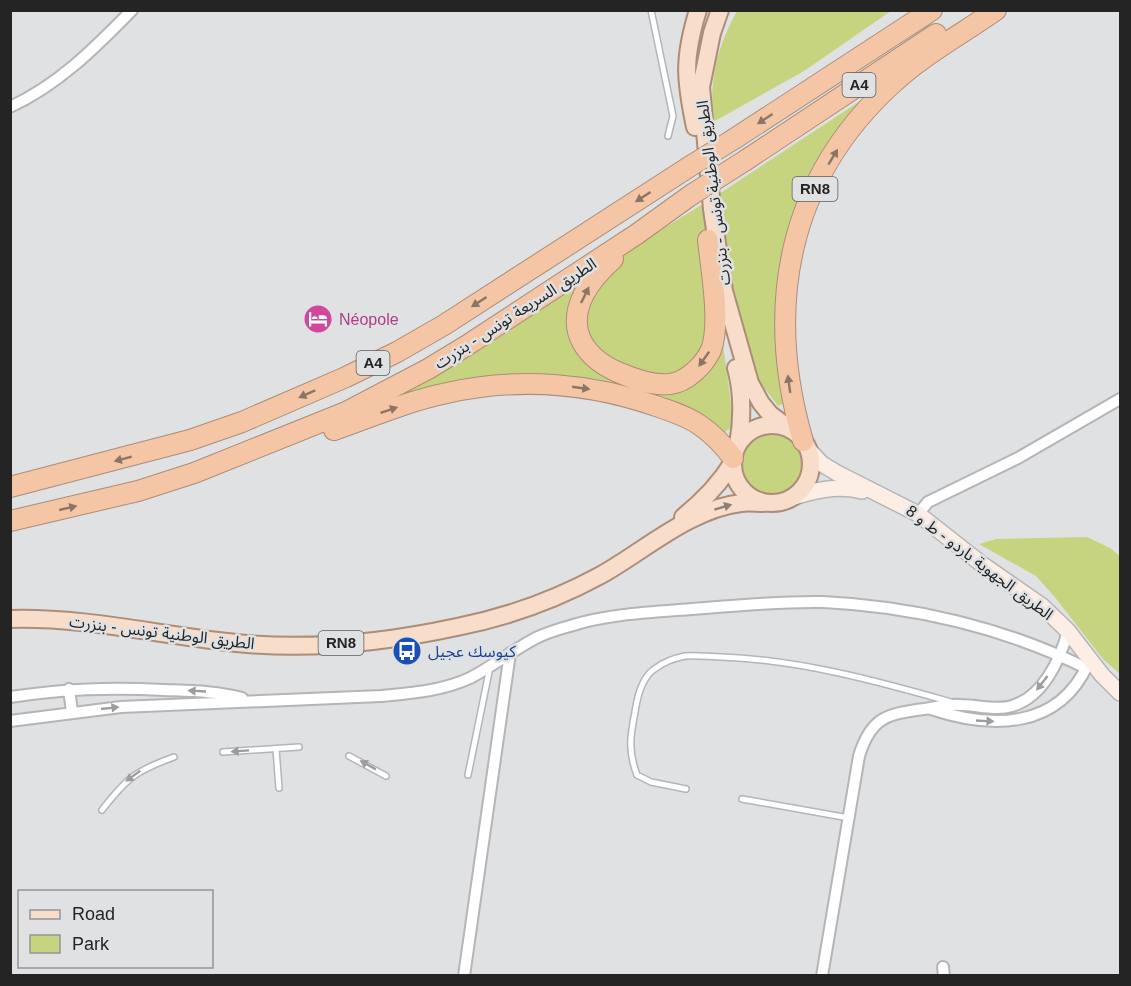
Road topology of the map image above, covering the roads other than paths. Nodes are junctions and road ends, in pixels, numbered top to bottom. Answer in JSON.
{"nodes":[{"id":1,"x":132,"y":10,"type":"edge"},
{"id":2,"x":651,"y":10,"type":"edge"},
{"id":3,"x":698,"y":10,"type":"edge"},
{"id":4,"x":710,"y":10,"type":"edge"},
{"id":5,"x":720,"y":10,"type":"edge"},
{"id":6,"x":905,"y":10,"type":"edge"},
{"id":7,"x":932,"y":10,"type":"edge"},
{"id":8,"x":973,"y":10,"type":"edge"},
{"id":9,"x":996,"y":10,"type":"edge"},
{"id":10,"x":795,"y":99,"type":"junction"},
{"id":11,"x":10,"y":107,"type":"edge"},
{"id":12,"x":695,"y":130,"type":"junction"},
{"id":13,"x":668,"y":136,"type":"dead end"},
{"id":14,"x":637,"y":234,"type":"junction"},
{"id":15,"x":708,"y":240,"type":"junction"},
{"id":16,"x":1120,"y":399,"type":"edge"},
{"id":17,"x":801,"y":440,"type":"junction"},
{"id":18,"x":735,"y":455,"type":"junction"},
{"id":19,"x":194,"y":473,"type":"junction"},
{"id":20,"x":13,"y":486,"type":"edge"},
{"id":21,"x":880,"y":495,"type":"junction"},
{"id":22,"x":791,"y":498,"type":"junction"},
{"id":23,"x":764,"y":503,"type":"junction"},
{"id":24,"x":918,"y":514,"type":"junction"},
{"id":25,"x":10,"y":521,"type":"edge"},
{"id":26,"x":652,"y":542,"type":"junction"},
{"id":27,"x":10,"y":619,"type":"edge"},
{"id":28,"x":1068,"y":631,"type":"junction"},
{"id":29,"x":510,"y":653,"type":"junction"},
{"id":30,"x":1060,"y":655,"type":"junction"},
{"id":31,"x":1088,"y":663,"type":"junction"},
{"id":32,"x":490,"y":666,"type":"junction"},
{"id":33,"x":69,"y":689,"type":"junction"},
{"id":34,"x":1120,"y":693,"type":"edge"},
{"id":35,"x":10,"y":697,"type":"edge"},
{"id":36,"x":254,"y":700,"type":"junction"},
{"id":37,"x":959,"y":704,"type":"junction"},
{"id":38,"x":928,"y":708,"type":"junction"},
{"id":39,"x":72,"y":712,"type":"junction"},
{"id":40,"x":10,"y":721,"type":"edge"},
{"id":41,"x":299,"y":747,"type":"dead end"},
{"id":42,"x":276,"y":749,"type":"junction"},
{"id":43,"x":223,"y":752,"type":"dead end"},
{"id":44,"x":349,"y":756,"type":"dead end"},
{"id":45,"x":174,"y":757,"type":"dead end"},
{"id":46,"x":468,"y":775,"type":"dead end"},
{"id":47,"x":386,"y":776,"type":"dead end"},
{"id":48,"x":279,"y":788,"type":"dead end"},
{"id":49,"x":686,"y":789,"type":"dead end"},
{"id":50,"x":742,"y":799,"type":"dead end"},
{"id":51,"x":102,"y":810,"type":"dead end"},
{"id":52,"x":849,"y":818,"type":"junction"},
{"id":53,"x":464,"y":975,"type":"edge"},
{"id":54,"x":822,"y":975,"type":"edge"}],
"edges":[{"from":1,"to":11,"type":"street"},
{"from":2,"to":13,"type":"lane"},
{"from":3,"to":12,"type":"main road"},
{"from":4,"to":12,"type":"main road","name":"الطريق الوطنية تونس - بنزرت","number":"RN8"},
{"from":5,"to":17,"type":"main road","name":"الطريق الوطنية تونس - بنزرت"},
{"from":6,"to":10,"type":"highway"},
{"from":7,"to":10,"type":"highway","name":"الطريق السريعة تونس - بنزرت","number":"A4"},
{"from":8,"to":14,"type":"highway","name":"الطريق السريعة تونس - بنزرت","number":"A4","bridge":true},
{"from":17,"to":9,"type":"highway","number":"RN8","one_way":true},
{"from":10,"to":20,"type":"highway","name":"الطريق السريعة تونس - بنزرت","number":"A4","one_way":true,"bridge":true},
{"from":12,"to":15,"type":"main road","name":"الطريق الوطنية تونس - بنزرت","number":"RN8"},
{"from":15,"to":14,"type":"highway","one_way":true},
{"from":14,"to":19,"type":"highway","name":"الطريق السريعة تونس - بنزرت","number":"A4"},
{"from":15,"to":18,"type":"main road","name":"الطريق الوطنية تونس - بنزرت","number":"RN8"},
{"from":16,"to":24,"type":"street"},
{"from":17,"to":18,"type":"main road","name":"الطريق الوطنية تونس - بنزرت","number":"RN8"},
{"from":17,"to":21,"type":"main road","name":"الطريق الجهوية باردو - ط و 8"},
{"from":17,"to":22,"type":"main road","number":"RN8"},
{"from":19,"to":18,"type":"highway","one_way":true},
{"from":18,"to":23,"type":"main road","name":"الطريق الوطنية تونس - بنزرت","number":"RN8"},
{"from":18,"to":26,"type":"main road","name":"الطريق الوطنية تونس - بنزرت","number":"RN8"},
{"from":25,"to":19,"type":"highway","name":"الطريق السريعة تونس - بنزرت","number":"A4","one_way":true},
{"from":21,"to":22,"type":"main road","name":"الطريق الجهوية باردو - ط و 8"},
{"from":21,"to":24,"type":"main road","name":"الطريق الجهوية باردو - ط و 8"},
{"from":22,"to":23,"type":"main road","name":"الطريق الوطنية تونس - بنزرت","number":"RN8"},
{"from":26,"to":23,"type":"main road","name":"الطريق الوطنية تونس - بنزرت","number":"RN8","one_way":true},
{"from":24,"to":28,"type":"main road","name":"الطريق الجهوية باردو - ط و 8"},
{"from":26,"to":27,"type":"main road","name":"الطريق الوطنية تونس - بنزرت","number":"RN8"},
{"from":28,"to":30,"type":"street"},
{"from":28,"to":31,"type":"main road","name":"الطريق الجهوية باردو - ط و 8"},
{"from":29,"to":30,"type":"street"},
{"from":29,"to":32,"type":"street"},
{"from":29,"to":53,"type":"street"},
{"from":30,"to":31,"type":"street"},
{"from":30,"to":37,"type":"street","one_way":true},
{"from":31,"to":34,"type":"main road","name":"الطريق الجهوية باردو - ط و 8"},
{"from":38,"to":31,"type":"street","one_way":true},
{"from":32,"to":36,"type":"street"},
{"from":32,"to":46,"type":"lane"},
{"from":33,"to":35,"type":"street"},
{"from":36,"to":33,"type":"street","one_way":true},
{"from":33,"to":39,"type":"street"},
{"from":39,"to":36,"type":"street","one_way":true},
{"from":37,"to":38,"type":"street"},
{"from":37,"to":49,"type":"lane"},
{"from":38,"to":52,"type":"street"},
{"from":39,"to":40,"type":"street"},
{"from":41,"to":42,"type":"lane"},
{"from":42,"to":43,"type":"lane","one_way":true},
{"from":42,"to":48,"type":"lane"},
{"from":47,"to":44,"type":"lane","one_way":true},
{"from":45,"to":51,"type":"lane","one_way":true},
{"from":50,"to":52,"type":"lane"},
{"from":52,"to":54,"type":"street"}]}
